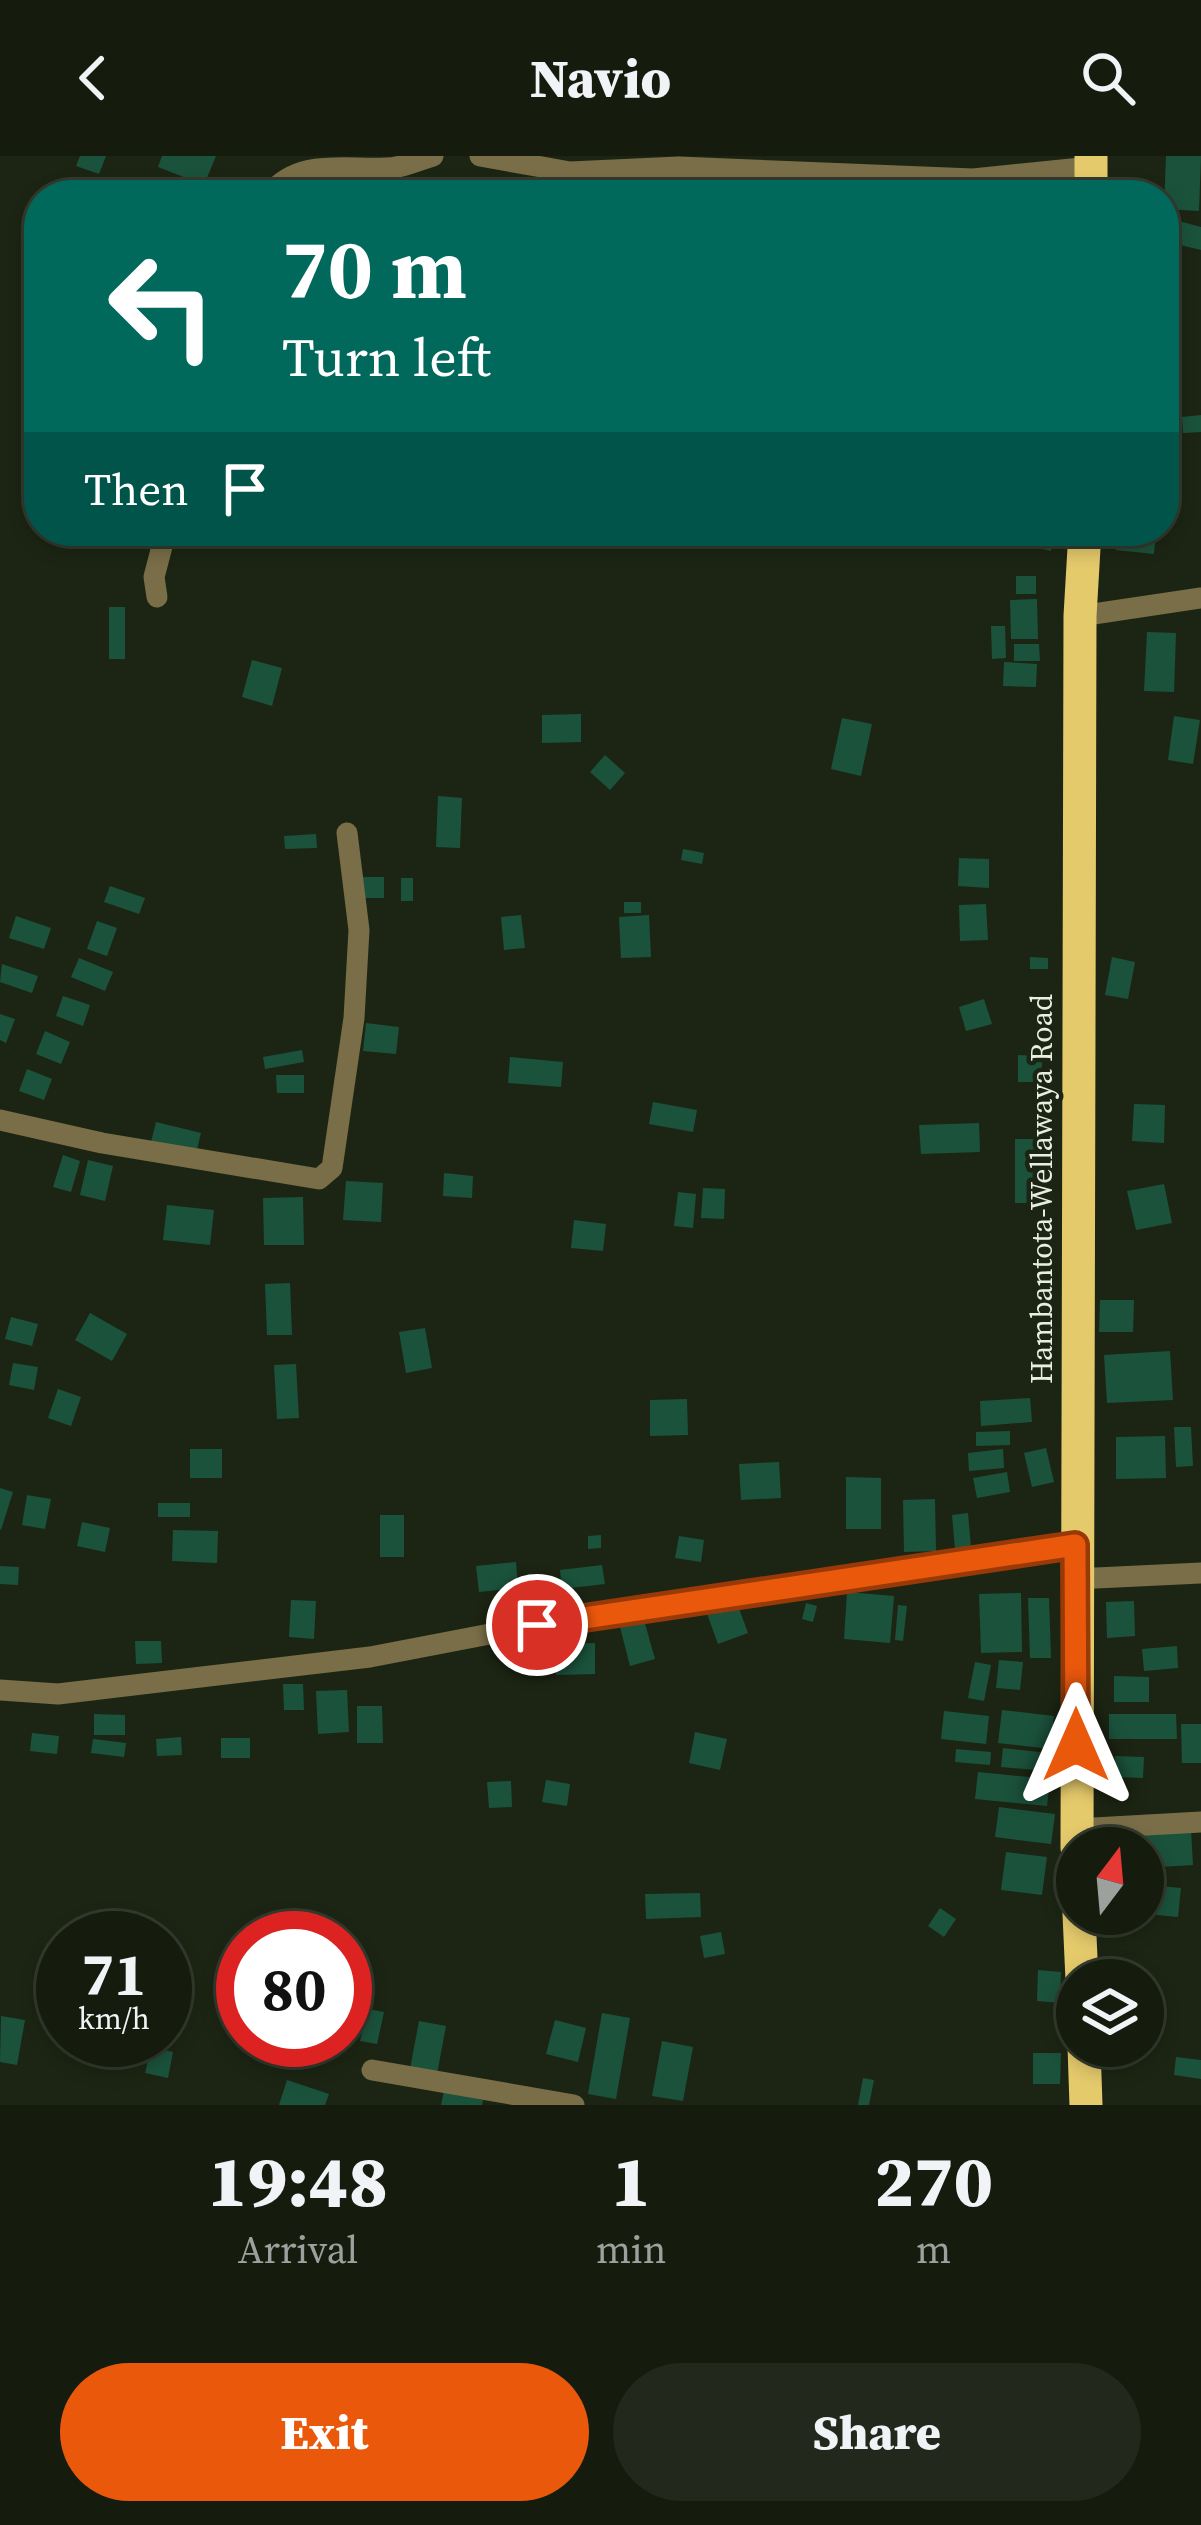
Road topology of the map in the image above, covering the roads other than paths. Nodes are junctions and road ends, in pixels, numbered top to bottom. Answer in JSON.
{"nodes":[{"id":1,"x":433,"y":156,"type":"edge"},
{"id":2,"x":480,"y":156,"type":"edge"},
{"id":3,"x":1091,"y":173,"type":"edge"},
{"id":4,"x":283,"y":180,"type":"edge"},
{"id":5,"x":162,"y":546,"type":"edge"},
{"id":6,"x":1084,"y":546,"type":"edge"},
{"id":7,"x":157,"y":597,"type":"dead end"},
{"id":8,"x":1201,"y":598,"type":"edge"},
{"id":9,"x":1080,"y":616,"type":"junction"},
{"id":10,"x":347,"y":833,"type":"dead end"},
{"id":11,"x":0,"y":1120,"type":"edge"},
{"id":12,"x":1075,"y":1562,"type":"junction"},
{"id":13,"x":1201,"y":1574,"type":"edge"},
{"id":14,"x":0,"y":1690,"type":"edge"},
{"id":15,"x":1201,"y":1822,"type":"edge"},
{"id":16,"x":1077,"y":1827,"type":"edge"},
{"id":17,"x":1162,"y":1827,"type":"edge"},
{"id":18,"x":1085,"y":2067,"type":"edge"},
{"id":19,"x":372,"y":2070,"type":"dead end"},
{"id":20,"x":574,"y":2105,"type":"edge"},
{"id":21,"x":1086,"y":2105,"type":"edge"}],
"edges":[{"from":1,"to":4,"type":"street"},
{"from":2,"to":3,"type":"street"},
{"from":5,"to":7,"type":"street"},
{"from":6,"to":9,"type":"highway","name":"Hambantota-Wellawaya Road"},
{"from":8,"to":9,"type":"street"},
{"from":9,"to":12,"type":"highway","name":"Hambantota-Wellawaya Road"},
{"from":10,"to":11,"type":"street"},
{"from":12,"to":13,"type":"street"},
{"from":12,"to":14,"type":"street"},
{"from":12,"to":16,"type":"highway","name":"Hambantota-Wellawaya Road"},
{"from":15,"to":17,"type":"street"},
{"from":18,"to":21,"type":"highway"},
{"from":19,"to":20,"type":"street"}]}
